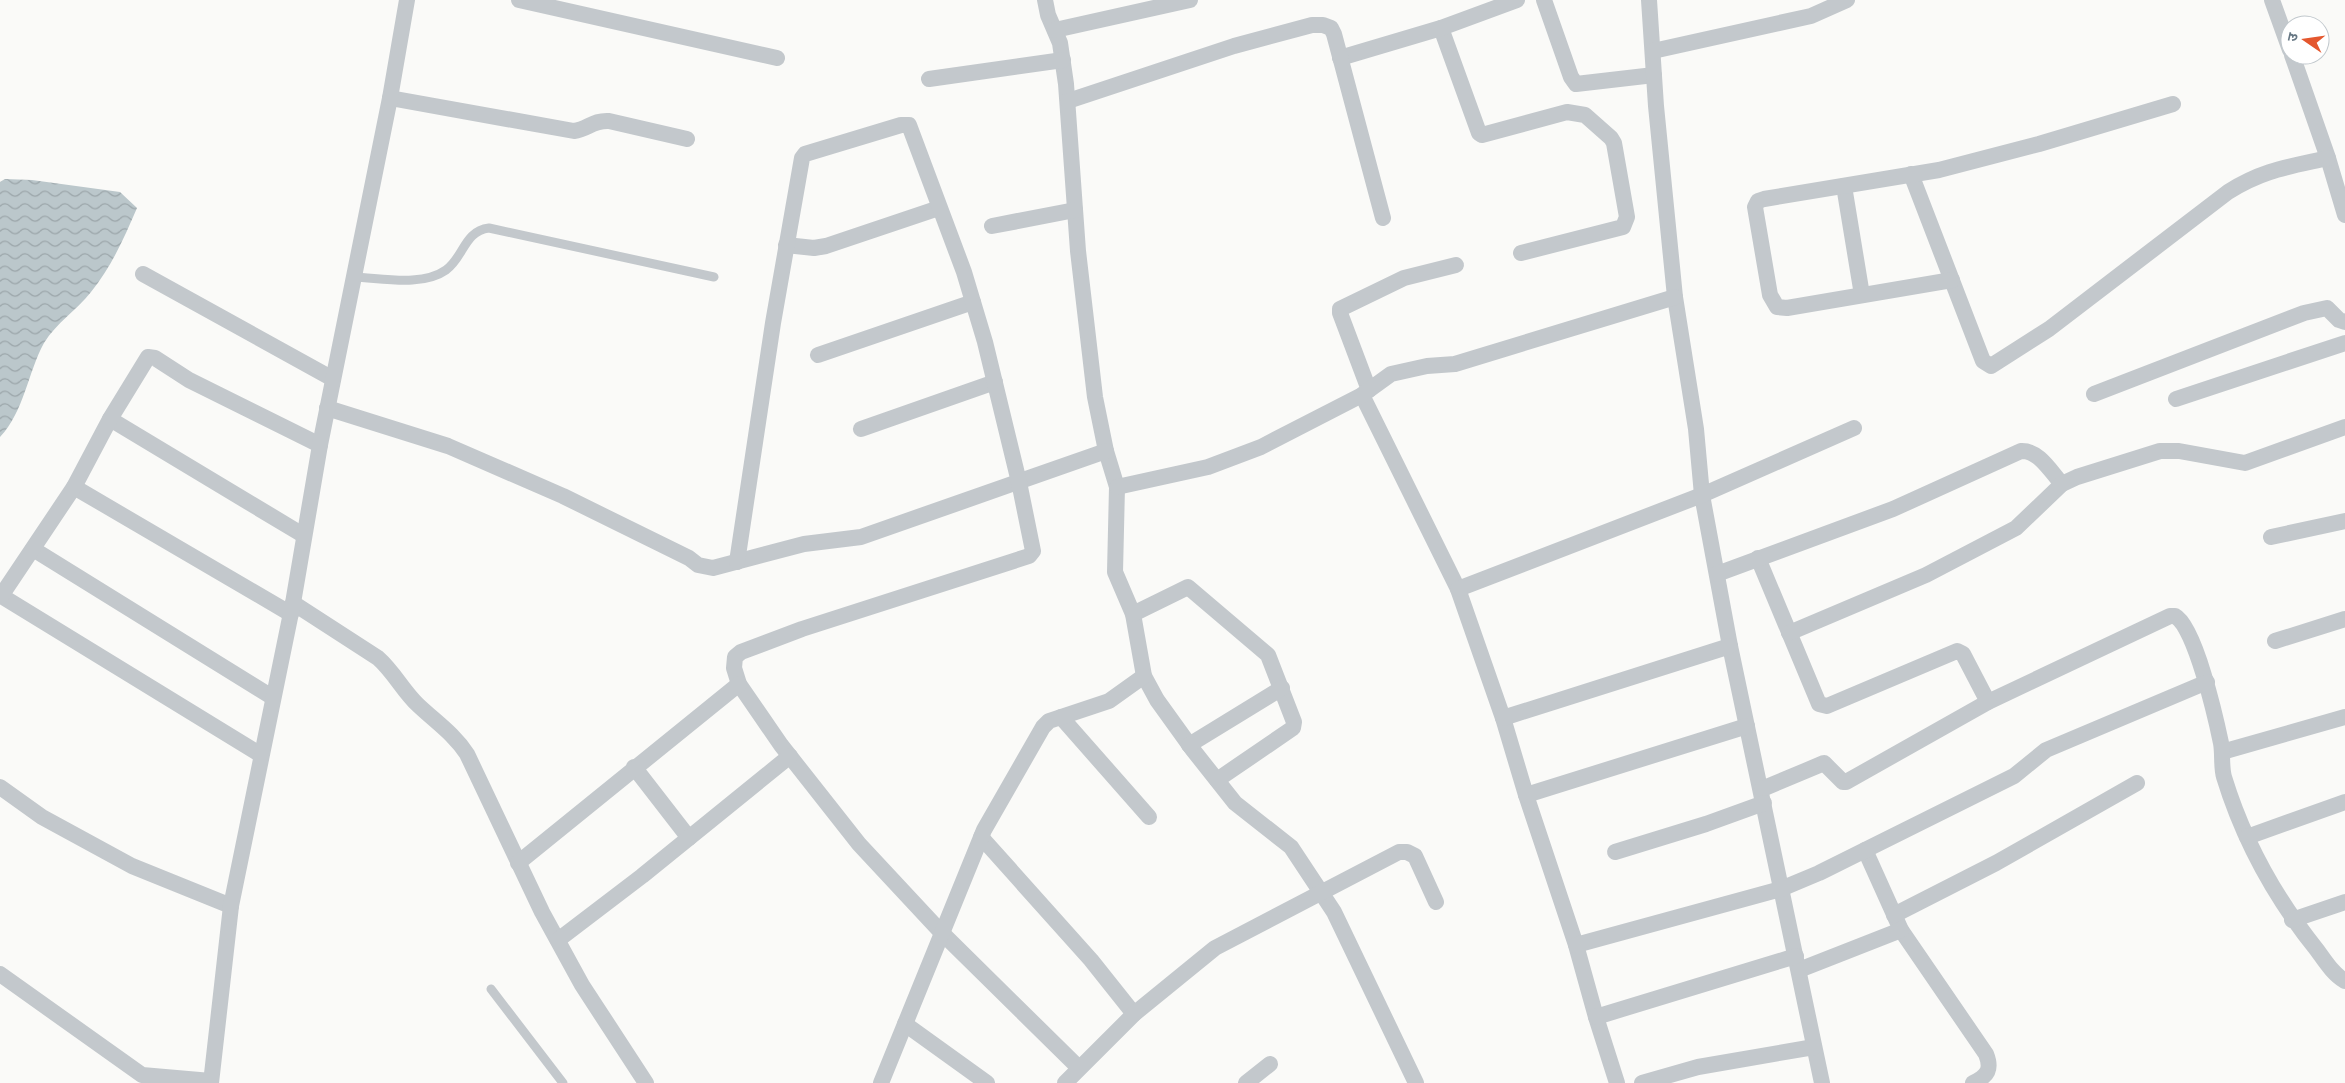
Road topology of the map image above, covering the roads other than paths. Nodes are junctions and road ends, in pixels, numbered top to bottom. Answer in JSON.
{"nodes":[{"id":1,"x":407,"y":0,"type":"edge"},
{"id":2,"x":519,"y":0,"type":"edge"},
{"id":3,"x":1046,"y":0,"type":"edge"},
{"id":4,"x":1190,"y":0,"type":"edge"},
{"id":5,"x":1517,"y":0,"type":"edge"},
{"id":6,"x":1544,"y":0,"type":"edge"},
{"id":7,"x":1649,"y":0,"type":"edge"},
{"id":8,"x":1847,"y":0,"type":"edge"},
{"id":9,"x":2272,"y":0,"type":"edge"},
{"id":10,"x":2280,"y":22,"type":"edge"},
{"id":11,"x":1441,"y":28,"type":"junction"},
{"id":12,"x":1055,"y":30,"type":"junction"},
{"id":13,"x":1653,"y":51,"type":"junction"},
{"id":14,"x":777,"y":58,"type":"dead end"},
{"id":15,"x":1340,"y":58,"type":"junction"},
{"id":16,"x":1063,"y":60,"type":"junction"},
{"id":17,"x":2295,"y":65,"type":"edge"},
{"id":18,"x":1654,"y":75,"type":"junction"},
{"id":19,"x":929,"y":79,"type":"dead end"},
{"id":20,"x":390,"y":98,"type":"junction"},
{"id":21,"x":1068,"y":101,"type":"junction"},
{"id":22,"x":2173,"y":104,"type":"dead end"},
{"id":23,"x":687,"y":139,"type":"dead end"},
{"id":24,"x":2328,"y":158,"type":"junction"},
{"id":25,"x":1911,"y":174,"type":"junction"},
{"id":26,"x":1844,"y":186,"type":"junction"},
{"id":27,"x":939,"y":208,"type":"junction"},
{"id":28,"x":1076,"y":210,"type":"junction"},
{"id":29,"x":2345,"y":215,"type":"edge"},
{"id":30,"x":1383,"y":218,"type":"dead end"},
{"id":31,"x":992,"y":226,"type":"dead end"},
{"id":32,"x":786,"y":245,"type":"junction"},
{"id":33,"x":1521,"y":253,"type":"dead end"},
{"id":34,"x":1456,"y":265,"type":"dead end"},
{"id":35,"x":143,"y":274,"type":"dead end"},
{"id":36,"x":354,"y":277,"type":"junction"},
{"id":37,"x":714,"y":277,"type":"dead end"},
{"id":38,"x":1952,"y":280,"type":"junction"},
{"id":39,"x":1862,"y":295,"type":"junction"},
{"id":40,"x":1675,"y":297,"type":"junction"},
{"id":41,"x":973,"y":302,"type":"junction"},
{"id":42,"x":2345,"y":322,"type":"edge"},
{"id":43,"x":2345,"y":343,"type":"edge"},
{"id":44,"x":818,"y":356,"type":"dead end"},
{"id":45,"x":333,"y":379,"type":"junction"},
{"id":46,"x":995,"y":382,"type":"junction"},
{"id":47,"x":1365,"y":392,"type":"junction"},
{"id":48,"x":2094,"y":394,"type":"dead end"},
{"id":49,"x":2176,"y":399,"type":"dead end"},
{"id":50,"x":327,"y":408,"type":"junction"},
{"id":51,"x":110,"y":419,"type":"junction"},
{"id":52,"x":2345,"y":427,"type":"edge"},
{"id":53,"x":1854,"y":428,"type":"dead end"},
{"id":54,"x":861,"y":429,"type":"dead end"},
{"id":55,"x":320,"y":445,"type":"junction"},
{"id":56,"x":1106,"y":451,"type":"junction"},
{"id":57,"x":1019,"y":482,"type":"junction"},
{"id":58,"x":2062,"y":484,"type":"junction"},
{"id":59,"x":74,"y":486,"type":"junction"},
{"id":60,"x":1116,"y":487,"type":"junction"},
{"id":61,"x":1702,"y":495,"type":"junction"},
{"id":62,"x":2345,"y":521,"type":"edge"},
{"id":63,"x":303,"y":535,"type":"junction"},
{"id":64,"x":2271,"y":537,"type":"dead end"},
{"id":65,"x":33,"y":549,"type":"junction"},
{"id":66,"x":1758,"y":558,"type":"junction"},
{"id":67,"x":737,"y":562,"type":"junction"},
{"id":68,"x":1717,"y":574,"type":"junction"},
{"id":69,"x":1458,"y":589,"type":"junction"},
{"id":70,"x":1,"y":596,"type":"edge"},
{"id":71,"x":292,"y":609,"type":"junction"},
{"id":72,"x":1133,"y":614,"type":"junction"},
{"id":73,"x":2345,"y":619,"type":"edge"},
{"id":74,"x":1789,"y":633,"type":"junction"},
{"id":75,"x":2275,"y":641,"type":"dead end"},
{"id":76,"x":1730,"y":646,"type":"junction"},
{"id":77,"x":1144,"y":676,"type":"junction"},
{"id":78,"x":2207,"y":682,"type":"junction"},
{"id":79,"x":739,"y":684,"type":"junction"},
{"id":80,"x":1282,"y":688,"type":"junction"},
{"id":81,"x":272,"y":697,"type":"junction"},
{"id":82,"x":1988,"y":702,"type":"junction"},
{"id":83,"x":1061,"y":717,"type":"junction"},
{"id":84,"x":2345,"y":717,"type":"edge"},
{"id":85,"x":1503,"y":718,"type":"junction"},
{"id":86,"x":1747,"y":726,"type":"junction"},
{"id":87,"x":1189,"y":745,"type":"junction"},
{"id":88,"x":2222,"y":752,"type":"junction"},
{"id":89,"x":261,"y":755,"type":"junction"},
{"id":90,"x":790,"y":756,"type":"junction"},
{"id":91,"x":634,"y":767,"type":"junction"},
{"id":92,"x":1217,"y":780,"type":"junction"},
{"id":93,"x":2137,"y":783,"type":"dead end"},
{"id":94,"x":0,"y":787,"type":"edge"},
{"id":95,"x":1526,"y":795,"type":"junction"},
{"id":96,"x":1763,"y":796,"type":"junction"},
{"id":97,"x":2345,"y":802,"type":"edge"},
{"id":98,"x":1149,"y":817,"type":"dead end"},
{"id":99,"x":981,"y":837,"type":"junction"},
{"id":100,"x":2247,"y":837,"type":"junction"},
{"id":101,"x":689,"y":838,"type":"junction"},
{"id":102,"x":1864,"y":850,"type":"junction"},
{"id":103,"x":1615,"y":852,"type":"dead end"},
{"id":104,"x":518,"y":863,"type":"junction"},
{"id":105,"x":1781,"y":889,"type":"junction"},
{"id":106,"x":1322,"y":891,"type":"junction"},
{"id":107,"x":1436,"y":902,"type":"dead end"},
{"id":108,"x":2345,"y":902,"type":"edge"},
{"id":109,"x":231,"y":906,"type":"junction"},
{"id":110,"x":1894,"y":915,"type":"junction"},
{"id":111,"x":2292,"y":920,"type":"junction"},
{"id":112,"x":1900,"y":930,"type":"junction"},
{"id":113,"x":941,"y":932,"type":"junction"},
{"id":114,"x":558,"y":940,"type":"junction"},
{"id":115,"x":1576,"y":945,"type":"junction"},
{"id":116,"x":1797,"y":963,"type":"junction"},
{"id":117,"x":0,"y":974,"type":"edge"},
{"id":118,"x":2345,"y":981,"type":"edge"},
{"id":119,"x":491,"y":989,"type":"dead end"},
{"id":120,"x":1134,"y":1014,"type":"junction"},
{"id":121,"x":1596,"y":1017,"type":"junction"},
{"id":122,"x":905,"y":1024,"type":"junction"},
{"id":123,"x":1814,"y":1047,"type":"junction"},
{"id":124,"x":1270,"y":1064,"type":"dead end"},
{"id":125,"x":1079,"y":1068,"type":"junction"},
{"id":126,"x":211,"y":1082,"type":"edge"},
{"id":127,"x":563,"y":1083,"type":"edge"},
{"id":128,"x":646,"y":1083,"type":"edge"},
{"id":129,"x":881,"y":1083,"type":"edge"},
{"id":130,"x":987,"y":1083,"type":"edge"},
{"id":131,"x":1065,"y":1083,"type":"edge"},
{"id":132,"x":1246,"y":1083,"type":"edge"},
{"id":133,"x":1416,"y":1083,"type":"edge"},
{"id":134,"x":1617,"y":1083,"type":"edge"},
{"id":135,"x":1642,"y":1083,"type":"edge"},
{"id":136,"x":1822,"y":1083,"type":"edge"},
{"id":137,"x":1973,"y":1083,"type":"edge"}],
"edges":[{"from":1,"to":20,"type":"street"},
{"from":2,"to":14,"type":"street"},
{"from":3,"to":12,"type":"street"},
{"from":4,"to":12,"type":"street"},
{"from":5,"to":11,"type":"street"},
{"from":6,"to":18,"type":"street"},
{"from":7,"to":13,"type":"street"},
{"from":8,"to":13,"type":"street"},
{"from":9,"to":10,"type":"street"},
{"from":11,"to":15,"type":"street"},
{"from":11,"to":33,"type":"street"},
{"from":12,"to":16,"type":"street"},
{"from":13,"to":18,"type":"street"},
{"from":15,"to":21,"type":"street"},
{"from":15,"to":30,"type":"street"},
{"from":16,"to":19,"type":"street"},
{"from":16,"to":21,"type":"street"},
{"from":17,"to":24,"type":"street"},
{"from":18,"to":40,"type":"street"},
{"from":20,"to":23,"type":"street"},
{"from":20,"to":36,"type":"street"},
{"from":21,"to":28,"type":"street"},
{"from":22,"to":25,"type":"street"},
{"from":24,"to":29,"type":"street"},
{"from":24,"to":38,"type":"street"},
{"from":25,"to":26,"type":"street"},
{"from":25,"to":38,"type":"street"},
{"from":26,"to":39,"type":"street"},
{"from":26,"to":39,"type":"street"},
{"from":27,"to":32,"type":"street"},
{"from":27,"to":32,"type":"street"},
{"from":27,"to":41,"type":"street"},
{"from":28,"to":31,"type":"street"},
{"from":28,"to":56,"type":"street"},
{"from":32,"to":67,"type":"street"},
{"from":34,"to":47,"type":"street"},
{"from":35,"to":45,"type":"street"},
{"from":36,"to":37,"type":"lane"},
{"from":36,"to":45,"type":"street"},
{"from":38,"to":39,"type":"street"},
{"from":40,"to":47,"type":"street"},
{"from":40,"to":61,"type":"street"},
{"from":41,"to":44,"type":"street"},
{"from":41,"to":46,"type":"street"},
{"from":42,"to":48,"type":"street"},
{"from":43,"to":49,"type":"street"},
{"from":45,"to":50,"type":"street"},
{"from":46,"to":54,"type":"street"},
{"from":46,"to":57,"type":"street"},
{"from":47,"to":60,"type":"street"},
{"from":47,"to":69,"type":"street"},
{"from":50,"to":55,"type":"street"},
{"from":50,"to":67,"type":"street"},
{"from":51,"to":55,"type":"street"},
{"from":51,"to":59,"type":"street"},
{"from":51,"to":63,"type":"street"},
{"from":52,"to":58,"type":"street"},
{"from":53,"to":61,"type":"street"},
{"from":55,"to":63,"type":"street"},
{"from":56,"to":57,"type":"street"},
{"from":56,"to":60,"type":"street"},
{"from":57,"to":67,"type":"street"},
{"from":57,"to":79,"type":"street"},
{"from":58,"to":66,"type":"street"},
{"from":58,"to":74,"type":"street"},
{"from":59,"to":65,"type":"street"},
{"from":59,"to":71,"type":"street"},
{"from":60,"to":72,"type":"street"},
{"from":61,"to":68,"type":"street"},
{"from":61,"to":69,"type":"street"},
{"from":62,"to":64,"type":"street"},
{"from":63,"to":71,"type":"street"},
{"from":65,"to":70,"type":"street"},
{"from":65,"to":81,"type":"street"},
{"from":66,"to":68,"type":"street"},
{"from":66,"to":74,"type":"street"},
{"from":68,"to":76,"type":"street"},
{"from":69,"to":85,"type":"street"},
{"from":70,"to":89,"type":"street"},
{"from":71,"to":81,"type":"street"},
{"from":71,"to":104,"type":"street"},
{"from":72,"to":77,"type":"street"},
{"from":72,"to":80,"type":"street"},
{"from":73,"to":75,"type":"street"},
{"from":74,"to":82,"type":"street"},
{"from":76,"to":85,"type":"street"},
{"from":76,"to":86,"type":"street"},
{"from":77,"to":83,"type":"street"},
{"from":77,"to":87,"type":"street"},
{"from":78,"to":82,"type":"street"},
{"from":78,"to":88,"type":"street"},
{"from":78,"to":102,"type":"street"},
{"from":79,"to":90,"type":"street"},
{"from":79,"to":91,"type":"street"},
{"from":80,"to":87,"type":"street"},
{"from":80,"to":92,"type":"street"},
{"from":81,"to":89,"type":"street"},
{"from":82,"to":96,"type":"street"},
{"from":83,"to":98,"type":"street"},
{"from":83,"to":99,"type":"street"},
{"from":84,"to":88,"type":"street"},
{"from":85,"to":95,"type":"street"},
{"from":86,"to":95,"type":"street"},
{"from":86,"to":96,"type":"street"},
{"from":87,"to":92,"type":"street"},
{"from":88,"to":100,"type":"street"},
{"from":89,"to":109,"type":"street"},
{"from":90,"to":101,"type":"street"},
{"from":90,"to":113,"type":"street"},
{"from":91,"to":101,"type":"street"},
{"from":91,"to":104,"type":"street"},
{"from":92,"to":106,"type":"street"},
{"from":93,"to":110,"type":"street"},
{"from":94,"to":109,"type":"street"},
{"from":95,"to":115,"type":"street"},
{"from":96,"to":103,"type":"street"},
{"from":96,"to":105,"type":"street"},
{"from":97,"to":100,"type":"street"},
{"from":99,"to":113,"type":"street"},
{"from":99,"to":120,"type":"street"},
{"from":100,"to":111,"type":"street"},
{"from":101,"to":114,"type":"street"},
{"from":102,"to":105,"type":"street"},
{"from":102,"to":110,"type":"street"},
{"from":104,"to":114,"type":"street"},
{"from":105,"to":115,"type":"street"},
{"from":105,"to":116,"type":"street"},
{"from":106,"to":107,"type":"street"},
{"from":106,"to":120,"type":"street"},
{"from":106,"to":133,"type":"street"},
{"from":108,"to":111,"type":"street"},
{"from":109,"to":126,"type":"street"},
{"from":110,"to":112,"type":"street"},
{"from":111,"to":118,"type":"street"},
{"from":112,"to":116,"type":"street"},
{"from":112,"to":137,"type":"street"},
{"from":113,"to":122,"type":"street"},
{"from":113,"to":125,"type":"street"},
{"from":114,"to":128,"type":"street"},
{"from":115,"to":121,"type":"street"},
{"from":116,"to":121,"type":"street"},
{"from":116,"to":123,"type":"street"},
{"from":117,"to":126,"type":"street"},
{"from":119,"to":127,"type":"lane"},
{"from":120,"to":125,"type":"street"},
{"from":121,"to":134,"type":"street"},
{"from":122,"to":129,"type":"street"},
{"from":122,"to":130,"type":"street"},
{"from":123,"to":135,"type":"street"},
{"from":123,"to":136,"type":"street"},
{"from":124,"to":132,"type":"street"},
{"from":125,"to":131,"type":"street"}]}
